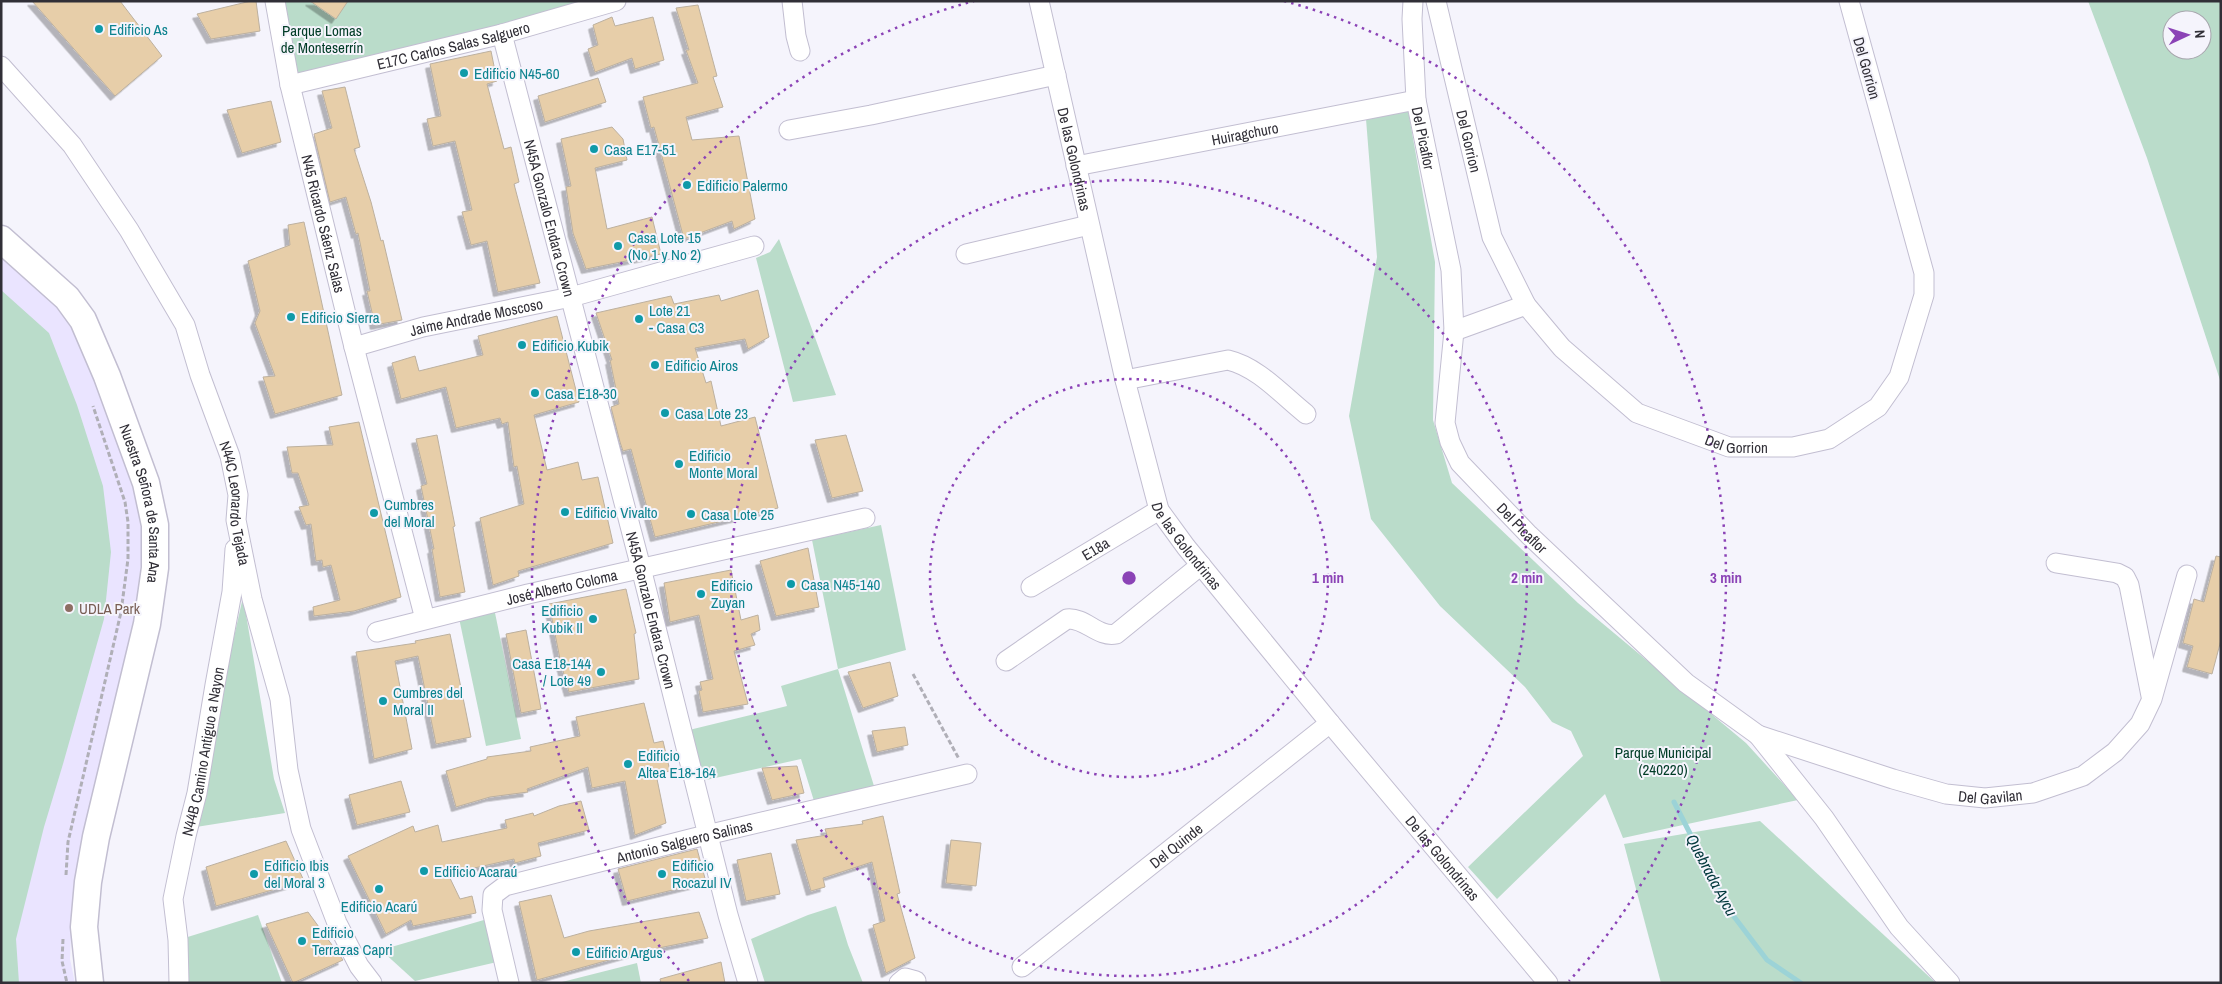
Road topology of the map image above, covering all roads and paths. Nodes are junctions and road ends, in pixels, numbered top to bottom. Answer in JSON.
{"nodes":[{"id":1,"x":275,"y":1,"type":"edge"},
{"id":2,"x":616,"y":1,"type":"edge"},
{"id":3,"x":792,"y":1,"type":"edge"},
{"id":4,"x":1039,"y":1,"type":"edge"},
{"id":5,"x":1413,"y":1,"type":"edge"},
{"id":6,"x":1436,"y":1,"type":"edge"},
{"id":7,"x":1849,"y":1,"type":"edge"},
{"id":8,"x":502,"y":34,"type":"junction"},
{"id":9,"x":800,"y":51,"type":"dead end"},
{"id":10,"x":1,"y":66,"type":"edge"},
{"id":11,"x":1056,"y":75,"type":"junction"},
{"id":12,"x":290,"y":85,"type":"junction"},
{"id":13,"x":1416,"y":100,"type":"junction"},
{"id":14,"x":789,"y":130,"type":"dead end"},
{"id":15,"x":1076,"y":166,"type":"junction"},
{"id":16,"x":1089,"y":225,"type":"junction"},
{"id":17,"x":1,"y":239,"type":"edge"},
{"id":18,"x":754,"y":246,"type":"dead end"},
{"id":19,"x":966,"y":254,"type":"dead end"},
{"id":20,"x":571,"y":297,"type":"junction"},
{"id":21,"x":1526,"y":306,"type":"junction"},
{"id":22,"x":1454,"y":331,"type":"junction"},
{"id":23,"x":354,"y":347,"type":"junction"},
{"id":24,"x":1124,"y":380,"type":"junction"},
{"id":25,"x":92,"y":402,"type":"dead end"},
{"id":26,"x":1306,"y":414,"type":"dead end"},
{"id":27,"x":1159,"y":510,"type":"junction"},
{"id":28,"x":865,"y":518,"type":"dead end"},
{"id":29,"x":236,"y":520,"type":"junction"},
{"id":30,"x":2056,"y":563,"type":"dead end"},
{"id":31,"x":1201,"y":565,"type":"junction"},
{"id":32,"x":641,"y":568,"type":"junction"},
{"id":33,"x":2186,"y":575,"type":"dead end"},
{"id":34,"x":1030,"y":587,"type":"dead end"},
{"id":35,"x":425,"y":619,"type":"junction"},
{"id":36,"x":377,"y":632,"type":"dead end"},
{"id":37,"x":1006,"y":661,"type":"dead end"},
{"id":38,"x":913,"y":674,"type":"dead end"},
{"id":39,"x":1686,"y":683,"type":"joint"},
{"id":40,"x":2152,"y":699,"type":"junction"},
{"id":41,"x":1330,"y":722,"type":"junction"},
{"id":42,"x":1758,"y":735,"type":"junction"},
{"id":43,"x":967,"y":774,"type":"joint"},
{"id":44,"x":708,"y":835,"type":"junction"},
{"id":45,"x":68,"y":842,"type":"dead end"},
{"id":46,"x":62,"y":961,"type":"dead end"},
{"id":47,"x":1022,"y":967,"type":"dead end"},
{"id":48,"x":67,"y":983,"type":"edge"},
{"id":49,"x":90,"y":983,"type":"edge"},
{"id":50,"x":179,"y":983,"type":"edge"},
{"id":51,"x":372,"y":983,"type":"edge"},
{"id":52,"x":509,"y":983,"type":"edge"},
{"id":53,"x":748,"y":983,"type":"edge"},
{"id":54,"x":1548,"y":983,"type":"edge"},
{"id":55,"x":1950,"y":983,"type":"edge"}],
"edges":[{"from":1,"to":12,"type":"street","name":"N45 Ricardo Sáenz Salas"},
{"from":2,"to":8,"type":"street","name":"E17C Carlos Salas Salguero"},
{"from":3,"to":9,"type":"street"},
{"from":4,"to":11,"type":"street","name":"De las Golondrinas"},
{"from":5,"to":13,"type":"street","name":"Del Picaflor"},
{"from":6,"to":21,"type":"street","name":"Del Gorrion"},
{"from":7,"to":21,"type":"street","name":"Del Gorrion"},
{"from":8,"to":12,"type":"street","name":"E17C Carlos Salas Salguero"},
{"from":8,"to":20,"type":"street","name":"N45A Gonzalo Endara Crown"},
{"from":10,"to":29,"type":"street","name":"N44C Leonardo Tejada"},
{"from":11,"to":14,"type":"street"},
{"from":11,"to":15,"type":"street","name":"De las Golondrinas"},
{"from":12,"to":23,"type":"street","name":"N45 Ricardo Sáenz Salas"},
{"from":13,"to":15,"type":"street","name":"Huiragchuro"},
{"from":13,"to":22,"type":"street","name":"Del Picaflor"},
{"from":15,"to":16,"type":"street","name":"De las Golondrinas"},
{"from":16,"to":19,"type":"street"},
{"from":16,"to":24,"type":"street","name":"De las Golondrinas"},
{"from":17,"to":49,"type":"street","name":"Nuestra Señora de Santa Ana"},
{"from":18,"to":20,"type":"street","name":"Jaime Andrade Moscoso"},
{"from":20,"to":23,"type":"street","name":"Jaime Andrade Moscoso"},
{"from":20,"to":32,"type":"street","name":"N45A Gonzalo Endara Crown"},
{"from":21,"to":22,"type":"street"},
{"from":22,"to":39,"type":"street","name":"Del Picaflor"},
{"from":23,"to":35,"type":"street","name":"N45 Ricardo Sáenz Salas"},
{"from":24,"to":26,"type":"street"},
{"from":24,"to":27,"type":"street","name":"De las Golondrinas"},
{"from":25,"to":45,"type":"path"},
{"from":27,"to":31,"type":"street","name":"De las Golondrinas"},
{"from":27,"to":34,"type":"street","name":"E18a"},
{"from":28,"to":32,"type":"street","name":"José Alberto Coloma"},
{"from":29,"to":50,"type":"street","name":"N44B Camino Antiguo a Nayon"},
{"from":29,"to":51,"type":"street","name":"N44C Leonardo Tejada"},
{"from":30,"to":40,"type":"street"},
{"from":31,"to":37,"type":"street"},
{"from":31,"to":41,"type":"street","name":"De las Golondrinas"},
{"from":32,"to":35,"type":"street","name":"José Alberto Coloma"},
{"from":32,"to":44,"type":"street","name":"N45A Gonzalo Endara Crown"},
{"from":33,"to":40,"type":"street","name":"Del Gavilan"},
{"from":35,"to":36,"type":"street","name":"José Alberto Coloma"},
{"from":38,"to":43,"type":"path"},
{"from":39,"to":42,"type":"street","name":"Del Gavilan"},
{"from":40,"to":42,"type":"street","name":"Del Gavilan"},
{"from":41,"to":47,"type":"street","name":"Del Quinde"},
{"from":41,"to":54,"type":"street","name":"De las Golondrinas"},
{"from":42,"to":55,"type":"street"},
{"from":43,"to":44,"type":"street","name":"Antonio Salguero Salinas"},
{"from":44,"to":52,"type":"street","name":"Antonio Salguero Salinas"},
{"from":44,"to":53,"type":"street","name":"N45A Gonzalo Endara Crown"},
{"from":46,"to":48,"type":"path"}]}
